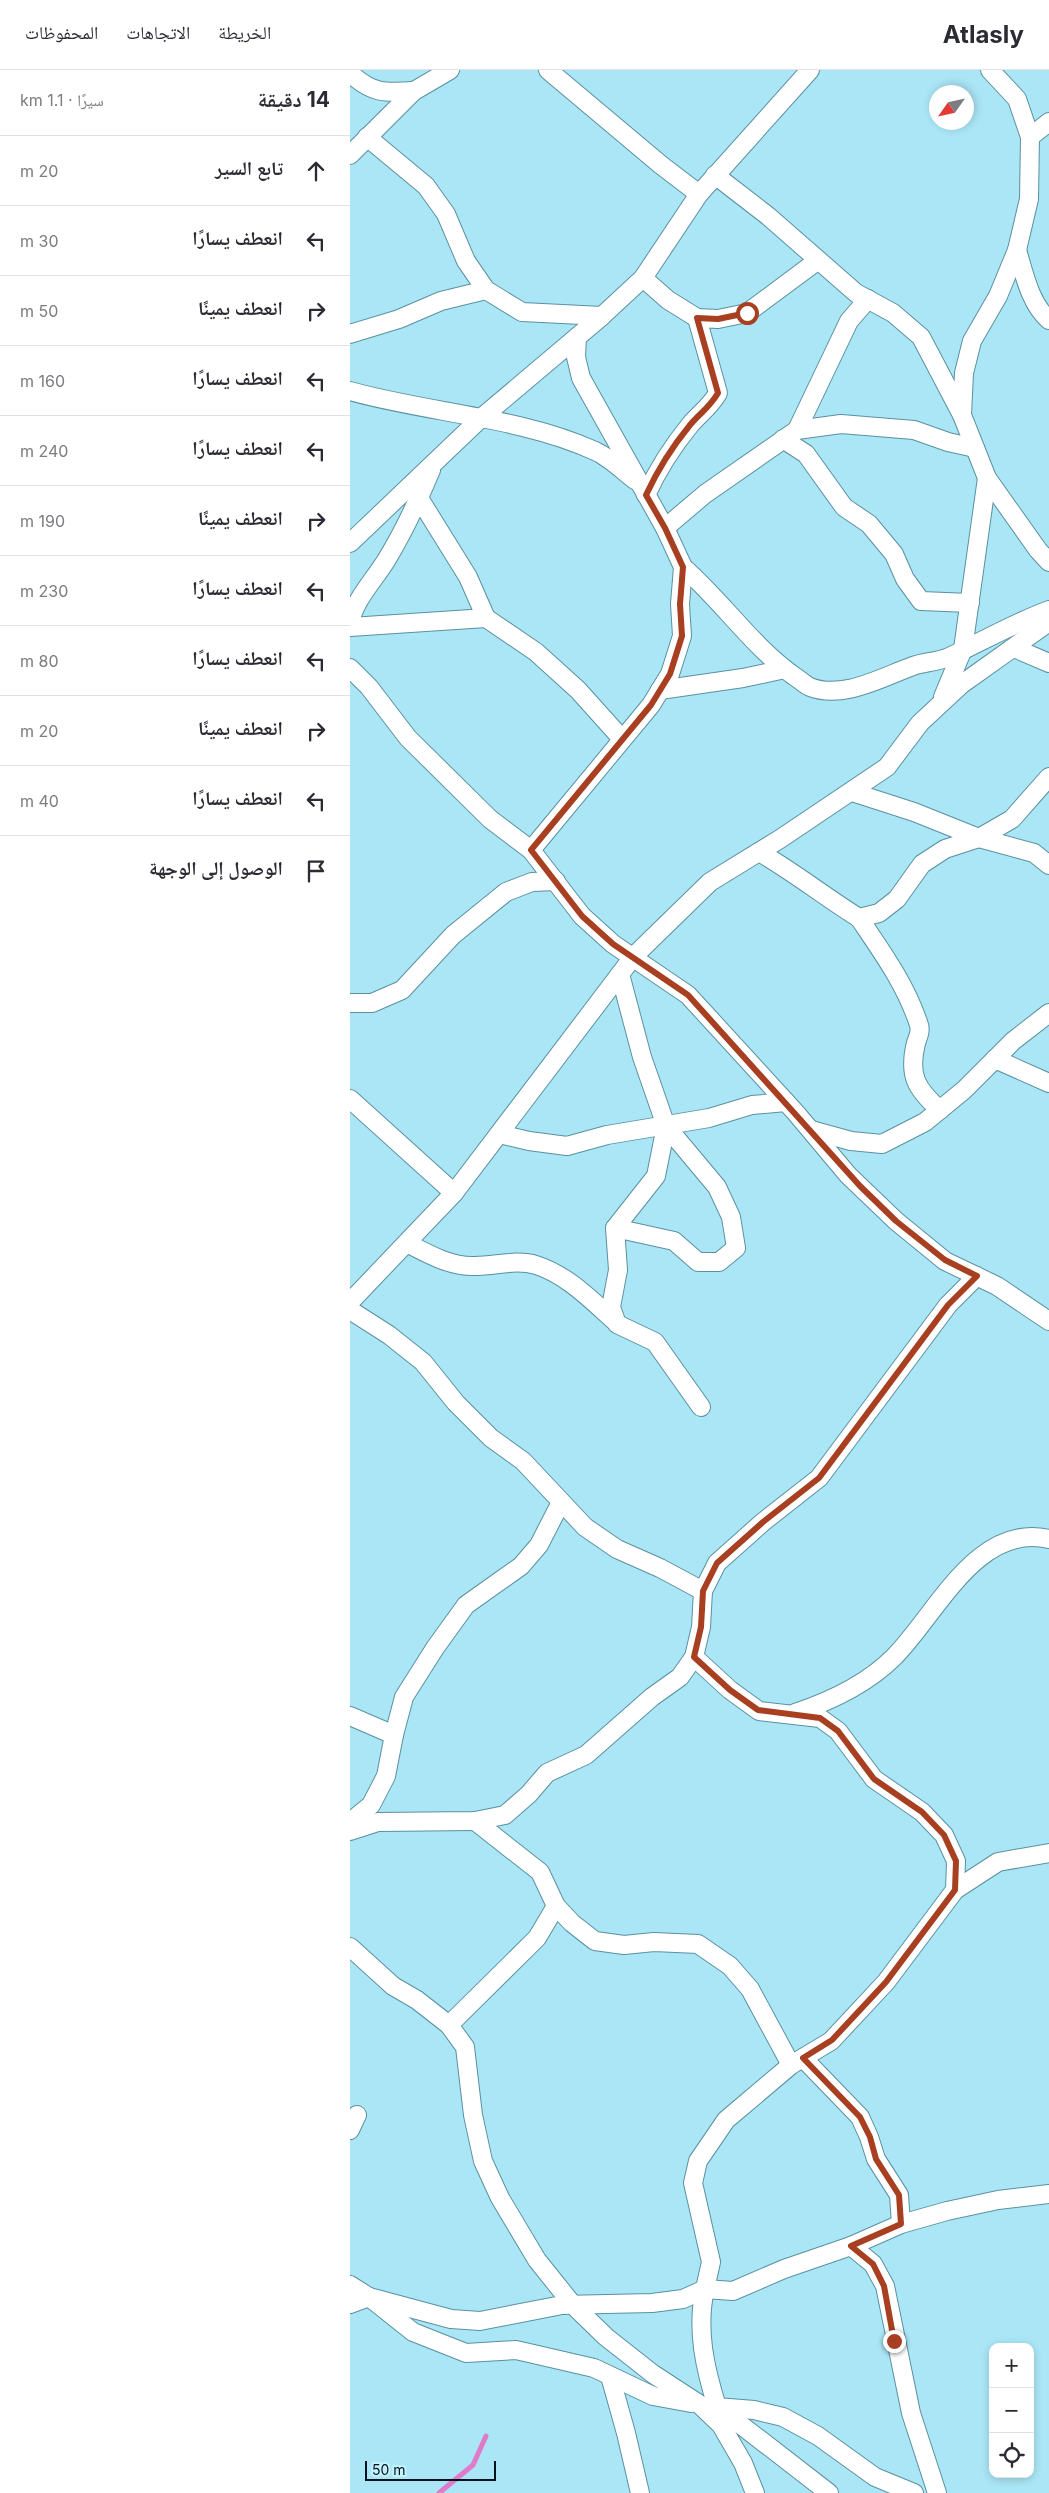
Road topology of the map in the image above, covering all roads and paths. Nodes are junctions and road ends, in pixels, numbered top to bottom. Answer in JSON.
{"nodes":[{"id":1,"x":450,"y":70,"type":"edge"},
{"id":2,"x":548,"y":70,"type":"edge"},
{"id":3,"x":810,"y":70,"type":"edge"},
{"id":4,"x":990,"y":70,"type":"edge"},
{"id":5,"x":350,"y":74,"type":"edge"},
{"id":6,"x":414,"y":91,"type":"junction"},
{"id":7,"x":1049,"y":122,"type":"edge"},
{"id":8,"x":367,"y":136,"type":"junction"},
{"id":9,"x":1030,"y":137,"type":"junction"},
{"id":10,"x":350,"y":155,"type":"edge"},
{"id":11,"x":715,"y":175,"type":"junction"},
{"id":12,"x":698,"y":194,"type":"junction"},
{"id":13,"x":1017,"y":250,"type":"junction"},
{"id":14,"x":817,"y":261,"type":"junction"},
{"id":15,"x":643,"y":278,"type":"junction"},
{"id":16,"x":486,"y":290,"type":"junction"},
{"id":17,"x":868,"y":299,"type":"junction"},
{"id":18,"x":602,"y":316,"type":"junction"},
{"id":19,"x":697,"y":318,"type":"junction"},
{"id":20,"x":1049,"y":320,"type":"edge"},
{"id":21,"x":350,"y":334,"type":"edge"},
{"id":22,"x":577,"y":337,"type":"junction"},
{"id":23,"x":350,"y":390,"type":"edge"},
{"id":24,"x":962,"y":415,"type":"junction"},
{"id":25,"x":480,"y":419,"type":"junction"},
{"id":26,"x":790,"y":435,"type":"junction"},
{"id":27,"x":975,"y":448,"type":"junction"},
{"id":28,"x":434,"y":463,"type":"junction"},
{"id":29,"x":987,"y":478,"type":"junction"},
{"id":30,"x":642,"y":488,"type":"junction"},
{"id":31,"x":420,"y":498,"type":"junction"},
{"id":32,"x":665,"y":528,"type":"junction"},
{"id":33,"x":350,"y":543,"type":"edge"},
{"id":34,"x":1049,"y":562,"type":"edge"},
{"id":35,"x":683,"y":567,"type":"junction"},
{"id":36,"x":970,"y":603,"type":"junction"},
{"id":37,"x":1049,"y":610,"type":"edge"},
{"id":38,"x":486,"y":618,"type":"junction"},
{"id":39,"x":350,"y":622,"type":"edge"},
{"id":40,"x":1046,"y":626,"type":"edge"},
{"id":41,"x":350,"y":627,"type":"edge"},
{"id":42,"x":1014,"y":648,"type":"junction"},
{"id":43,"x":963,"y":649,"type":"junction"},
{"id":44,"x":350,"y":665,"type":"edge"},
{"id":45,"x":1046,"y":665,"type":"edge"},
{"id":46,"x":784,"y":669,"type":"junction"},
{"id":47,"x":660,"y":690,"type":"junction"},
{"id":48,"x":939,"y":705,"type":"junction"},
{"id":49,"x":622,"y":739,"type":"junction"},
{"id":50,"x":1049,"y":777,"type":"edge"},
{"id":51,"x":852,"y":792,"type":"junction"},
{"id":52,"x":979,"y":838,"type":"junction"},
{"id":53,"x":531,"y":850,"type":"junction"},
{"id":54,"x":759,"y":852,"type":"junction"},
{"id":55,"x":1049,"y":865,"type":"edge"},
{"id":56,"x":556,"y":881,"type":"junction"},
{"id":57,"x":859,"y":918,"type":"junction"},
{"id":58,"x":633,"y":957,"type":"junction"},
{"id":59,"x":620,"y":974,"type":"junction"},
{"id":60,"x":350,"y":1003,"type":"edge"},
{"id":61,"x":1049,"y":1013,"type":"edge"},
{"id":62,"x":995,"y":1058,"type":"junction"},
{"id":63,"x":1049,"y":1083,"type":"edge"},
{"id":64,"x":350,"y":1099,"type":"edge"},
{"id":65,"x":786,"y":1102,"type":"junction"},
{"id":66,"x":940,"y":1110,"type":"junction"},
{"id":67,"x":666,"y":1126,"type":"junction"},
{"id":68,"x":810,"y":1130,"type":"junction"},
{"id":69,"x":499,"y":1134,"type":"junction"},
{"id":70,"x":454,"y":1193,"type":"junction"},
{"id":71,"x":615,"y":1228,"type":"junction"},
{"id":72,"x":407,"y":1243,"type":"junction"},
{"id":73,"x":977,"y":1276,"type":"junction"},
{"id":74,"x":350,"y":1302,"type":"edge"},
{"id":75,"x":350,"y":1310,"type":"edge"},
{"id":76,"x":1049,"y":1321,"type":"edge"},
{"id":77,"x":618,"y":1324,"type":"junction"},
{"id":78,"x":701,"y":1407,"type":"dead end"},
{"id":79,"x":561,"y":1502,"type":"junction"},
{"id":80,"x":1049,"y":1539,"type":"edge"},
{"id":81,"x":703,"y":1591,"type":"junction"},
{"id":82,"x":694,"y":1657,"type":"junction"},
{"id":83,"x":350,"y":1716,"type":"edge"},
{"id":84,"x":788,"y":1716,"type":"junction"},
{"id":85,"x":394,"y":1735,"type":"junction"},
{"id":86,"x":475,"y":1821,"type":"junction"},
{"id":87,"x":350,"y":1822,"type":"edge"},
{"id":88,"x":350,"y":1831,"type":"edge"},
{"id":89,"x":1049,"y":1853,"type":"edge"},
{"id":90,"x":955,"y":1890,"type":"junction"},
{"id":91,"x":556,"y":1906,"type":"junction"},
{"id":92,"x":350,"y":1947,"type":"edge"},
{"id":93,"x":449,"y":2025,"type":"junction"},
{"id":94,"x":797,"y":2062,"type":"junction"},
{"id":95,"x":1049,"y":2194,"type":"edge"},
{"id":96,"x":901,"y":2224,"type":"junction"},
{"id":97,"x":851,"y":2246,"type":"junction"},
{"id":98,"x":350,"y":2285,"type":"edge"},
{"id":99,"x":705,"y":2289,"type":"junction"},
{"id":100,"x":370,"y":2297,"type":"junction"},
{"id":101,"x":350,"y":2304,"type":"edge"},
{"id":102,"x":573,"y":2305,"type":"junction"},
{"id":103,"x":610,"y":2376,"type":"junction"},
{"id":104,"x":699,"y":2404,"type":"junction"},
{"id":105,"x":717,"y":2407,"type":"junction"},
{"id":106,"x":640,"y":2493,"type":"edge"},
{"id":107,"x":755,"y":2493,"type":"edge"},
{"id":108,"x":829,"y":2493,"type":"edge"},
{"id":109,"x":914,"y":2493,"type":"edge"},
{"id":110,"x":937,"y":2493,"type":"edge"}],
"edges":[{"from":1,"to":6,"type":"street"},
{"from":2,"to":12,"type":"street"},
{"from":3,"to":11,"type":"street"},
{"from":4,"to":9,"type":"street"},
{"from":5,"to":6,"type":"street"},
{"from":6,"to":8,"type":"street"},
{"from":7,"to":9,"type":"street"},
{"from":8,"to":10,"type":"street"},
{"from":8,"to":16,"type":"street"},
{"from":9,"to":13,"type":"street"},
{"from":11,"to":12,"type":"street"},
{"from":11,"to":14,"type":"street"},
{"from":12,"to":15,"type":"street"},
{"from":13,"to":20,"type":"street"},
{"from":13,"to":24,"type":"street"},
{"from":14,"to":17,"type":"street"},
{"from":14,"to":19,"type":"street"},
{"from":15,"to":18,"type":"street"},
{"from":15,"to":19,"type":"street"},
{"from":16,"to":18,"type":"street"},
{"from":16,"to":21,"type":"street"},
{"from":17,"to":24,"type":"street"},
{"from":17,"to":26,"type":"street"},
{"from":18,"to":22,"type":"street"},
{"from":19,"to":30,"type":"street"},
{"from":22,"to":25,"type":"street"},
{"from":22,"to":30,"type":"street"},
{"from":23,"to":25,"type":"street"},
{"from":24,"to":27,"type":"street"},
{"from":25,"to":28,"type":"street"},
{"from":25,"to":30,"type":"street"},
{"from":26,"to":27,"type":"street"},
{"from":26,"to":32,"type":"street"},
{"from":26,"to":36,"type":"street"},
{"from":27,"to":29,"type":"street"},
{"from":28,"to":31,"type":"street"},
{"from":28,"to":33,"type":"street"},
{"from":29,"to":34,"type":"street"},
{"from":29,"to":36,"type":"street"},
{"from":30,"to":32,"type":"street"},
{"from":31,"to":38,"type":"street"},
{"from":31,"to":39,"type":"street"},
{"from":32,"to":35,"type":"street"},
{"from":35,"to":46,"type":"street"},
{"from":35,"to":47,"type":"street"},
{"from":36,"to":43,"type":"street"},
{"from":37,"to":43,"type":"street"},
{"from":38,"to":41,"type":"street"},
{"from":38,"to":49,"type":"street"},
{"from":40,"to":42,"type":"street"},
{"from":42,"to":45,"type":"street"},
{"from":42,"to":48,"type":"street"},
{"from":43,"to":46,"type":"street"},
{"from":43,"to":48,"type":"street"},
{"from":44,"to":53,"type":"street"},
{"from":46,"to":47,"type":"street"},
{"from":47,"to":49,"type":"street"},
{"from":48,"to":51,"type":"street"},
{"from":49,"to":53,"type":"street"},
{"from":50,"to":52,"type":"street"},
{"from":51,"to":52,"type":"street"},
{"from":51,"to":54,"type":"street"},
{"from":52,"to":55,"type":"street"},
{"from":52,"to":57,"type":"street"},
{"from":53,"to":56,"type":"street"},
{"from":54,"to":57,"type":"street"},
{"from":54,"to":58,"type":"street"},
{"from":56,"to":58,"type":"street"},
{"from":56,"to":60,"type":"street"},
{"from":57,"to":66,"type":"street"},
{"from":58,"to":59,"type":"street"},
{"from":58,"to":65,"type":"street"},
{"from":59,"to":67,"type":"street"},
{"from":59,"to":69,"type":"street"},
{"from":61,"to":62,"type":"street"},
{"from":62,"to":63,"type":"street"},
{"from":62,"to":66,"type":"street"},
{"from":64,"to":70,"type":"street"},
{"from":65,"to":67,"type":"street"},
{"from":65,"to":68,"type":"street"},
{"from":66,"to":68,"type":"street"},
{"from":67,"to":69,"type":"street"},
{"from":67,"to":71,"type":"street"},
{"from":67,"to":71,"type":"street"},
{"from":68,"to":73,"type":"street"},
{"from":69,"to":70,"type":"street"},
{"from":70,"to":72,"type":"street"},
{"from":71,"to":77,"type":"street"},
{"from":72,"to":74,"type":"street"},
{"from":72,"to":77,"type":"street"},
{"from":73,"to":76,"type":"street"},
{"from":73,"to":81,"type":"street"},
{"from":75,"to":79,"type":"street"},
{"from":77,"to":78,"type":"street"},
{"from":79,"to":81,"type":"street"},
{"from":79,"to":85,"type":"street"},
{"from":80,"to":84,"type":"street"},
{"from":81,"to":82,"type":"street"},
{"from":82,"to":84,"type":"street"},
{"from":82,"to":86,"type":"street"},
{"from":83,"to":85,"type":"street"},
{"from":84,"to":90,"type":"street"},
{"from":85,"to":87,"type":"street"},
{"from":86,"to":88,"type":"street"},
{"from":86,"to":91,"type":"street"},
{"from":89,"to":90,"type":"street"},
{"from":90,"to":94,"type":"street"},
{"from":91,"to":93,"type":"street"},
{"from":91,"to":94,"type":"street"},
{"from":92,"to":93,"type":"street"},
{"from":93,"to":102,"type":"street"},
{"from":94,"to":96,"type":"street"},
{"from":94,"to":99,"type":"street"},
{"from":95,"to":96,"type":"street"},
{"from":96,"to":97,"type":"street"},
{"from":97,"to":99,"type":"street"},
{"from":97,"to":110,"type":"street"},
{"from":98,"to":100,"type":"street"},
{"from":99,"to":102,"type":"street"},
{"from":99,"to":105,"type":"street"},
{"from":100,"to":101,"type":"street"},
{"from":100,"to":102,"type":"street"},
{"from":100,"to":103,"type":"street"},
{"from":102,"to":104,"type":"street"},
{"from":103,"to":104,"type":"street"},
{"from":103,"to":106,"type":"street"},
{"from":104,"to":105,"type":"street"},
{"from":104,"to":107,"type":"street"},
{"from":105,"to":108,"type":"street"},
{"from":105,"to":109,"type":"street"}]}
